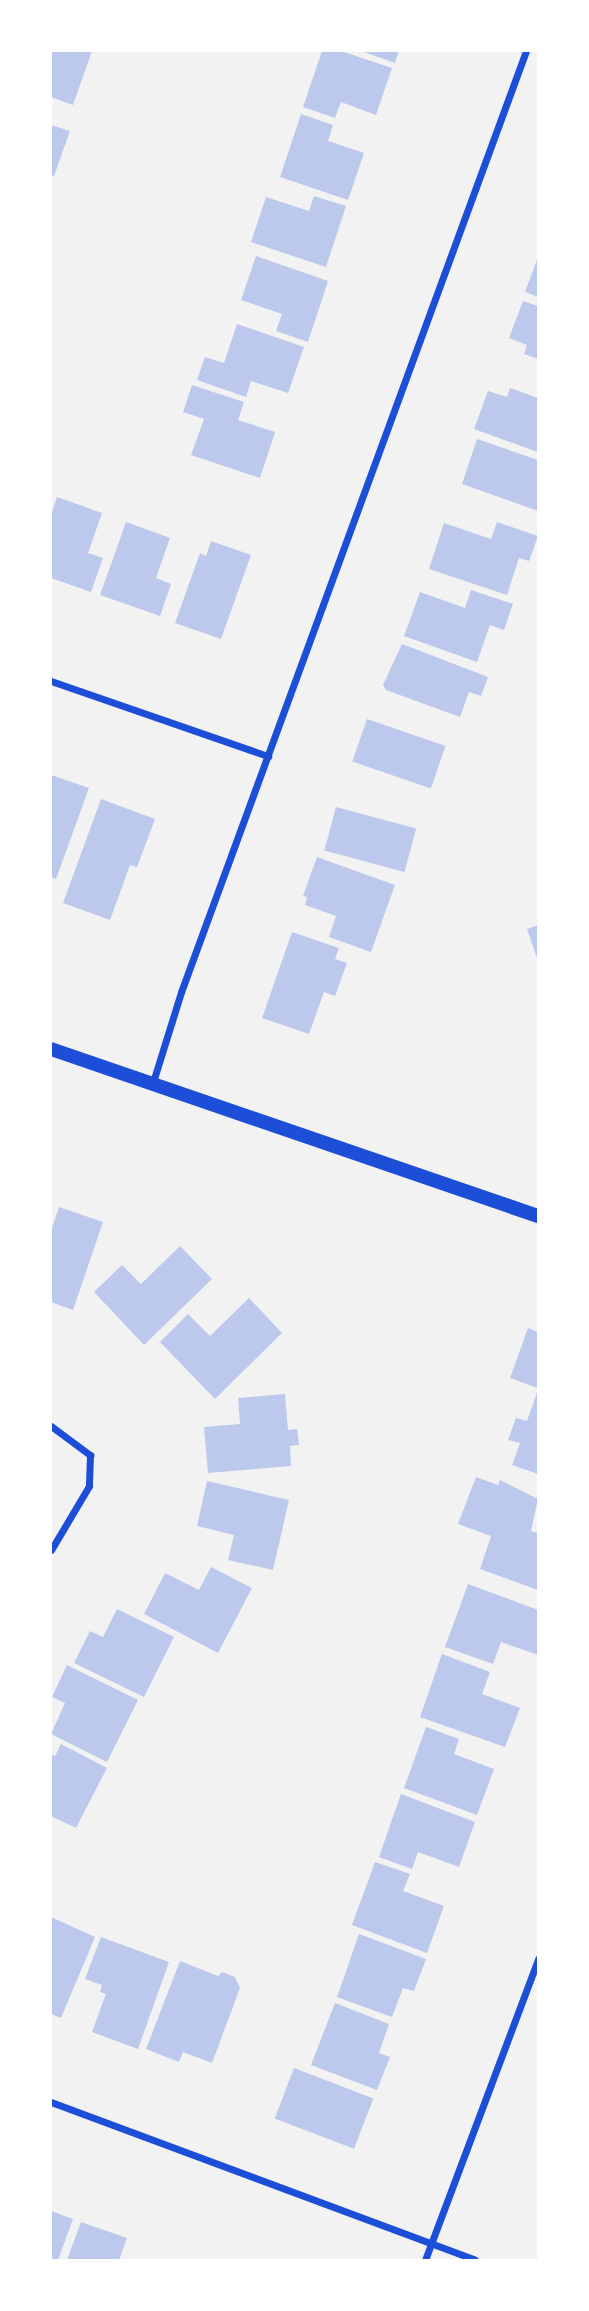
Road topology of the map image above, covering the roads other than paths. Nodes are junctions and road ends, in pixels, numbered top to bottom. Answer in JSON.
{"nodes":[{"id":1,"x":526,"y":51,"type":"edge"},
{"id":2,"x":51,"y":681,"type":"edge"},
{"id":3,"x":268,"y":756,"type":"junction"},
{"id":4,"x":51,"y":1049,"type":"edge"},
{"id":5,"x":153,"y":1082,"type":"junction"},
{"id":6,"x":538,"y":1216,"type":"edge"},
{"id":7,"x":51,"y":1426,"type":"edge"},
{"id":8,"x":51,"y":1550,"type":"edge"},
{"id":9,"x":538,"y":1959,"type":"edge"},
{"id":10,"x":51,"y":2102,"type":"edge"},
{"id":11,"x":431,"y":2246,"type":"junction"},
{"id":12,"x":425,"y":2260,"type":"edge"},
{"id":13,"x":475,"y":2260,"type":"edge"}],
"edges":[{"from":1,"to":3,"type":"street"},
{"from":2,"to":3,"type":"street"},
{"from":3,"to":5,"type":"street"},
{"from":4,"to":5,"type":"main road"},
{"from":5,"to":6,"type":"main road"},
{"from":7,"to":8,"type":"street"},
{"from":9,"to":11,"type":"street"},
{"from":10,"to":11,"type":"street"},
{"from":11,"to":12,"type":"street"},
{"from":11,"to":13,"type":"street"}]}
